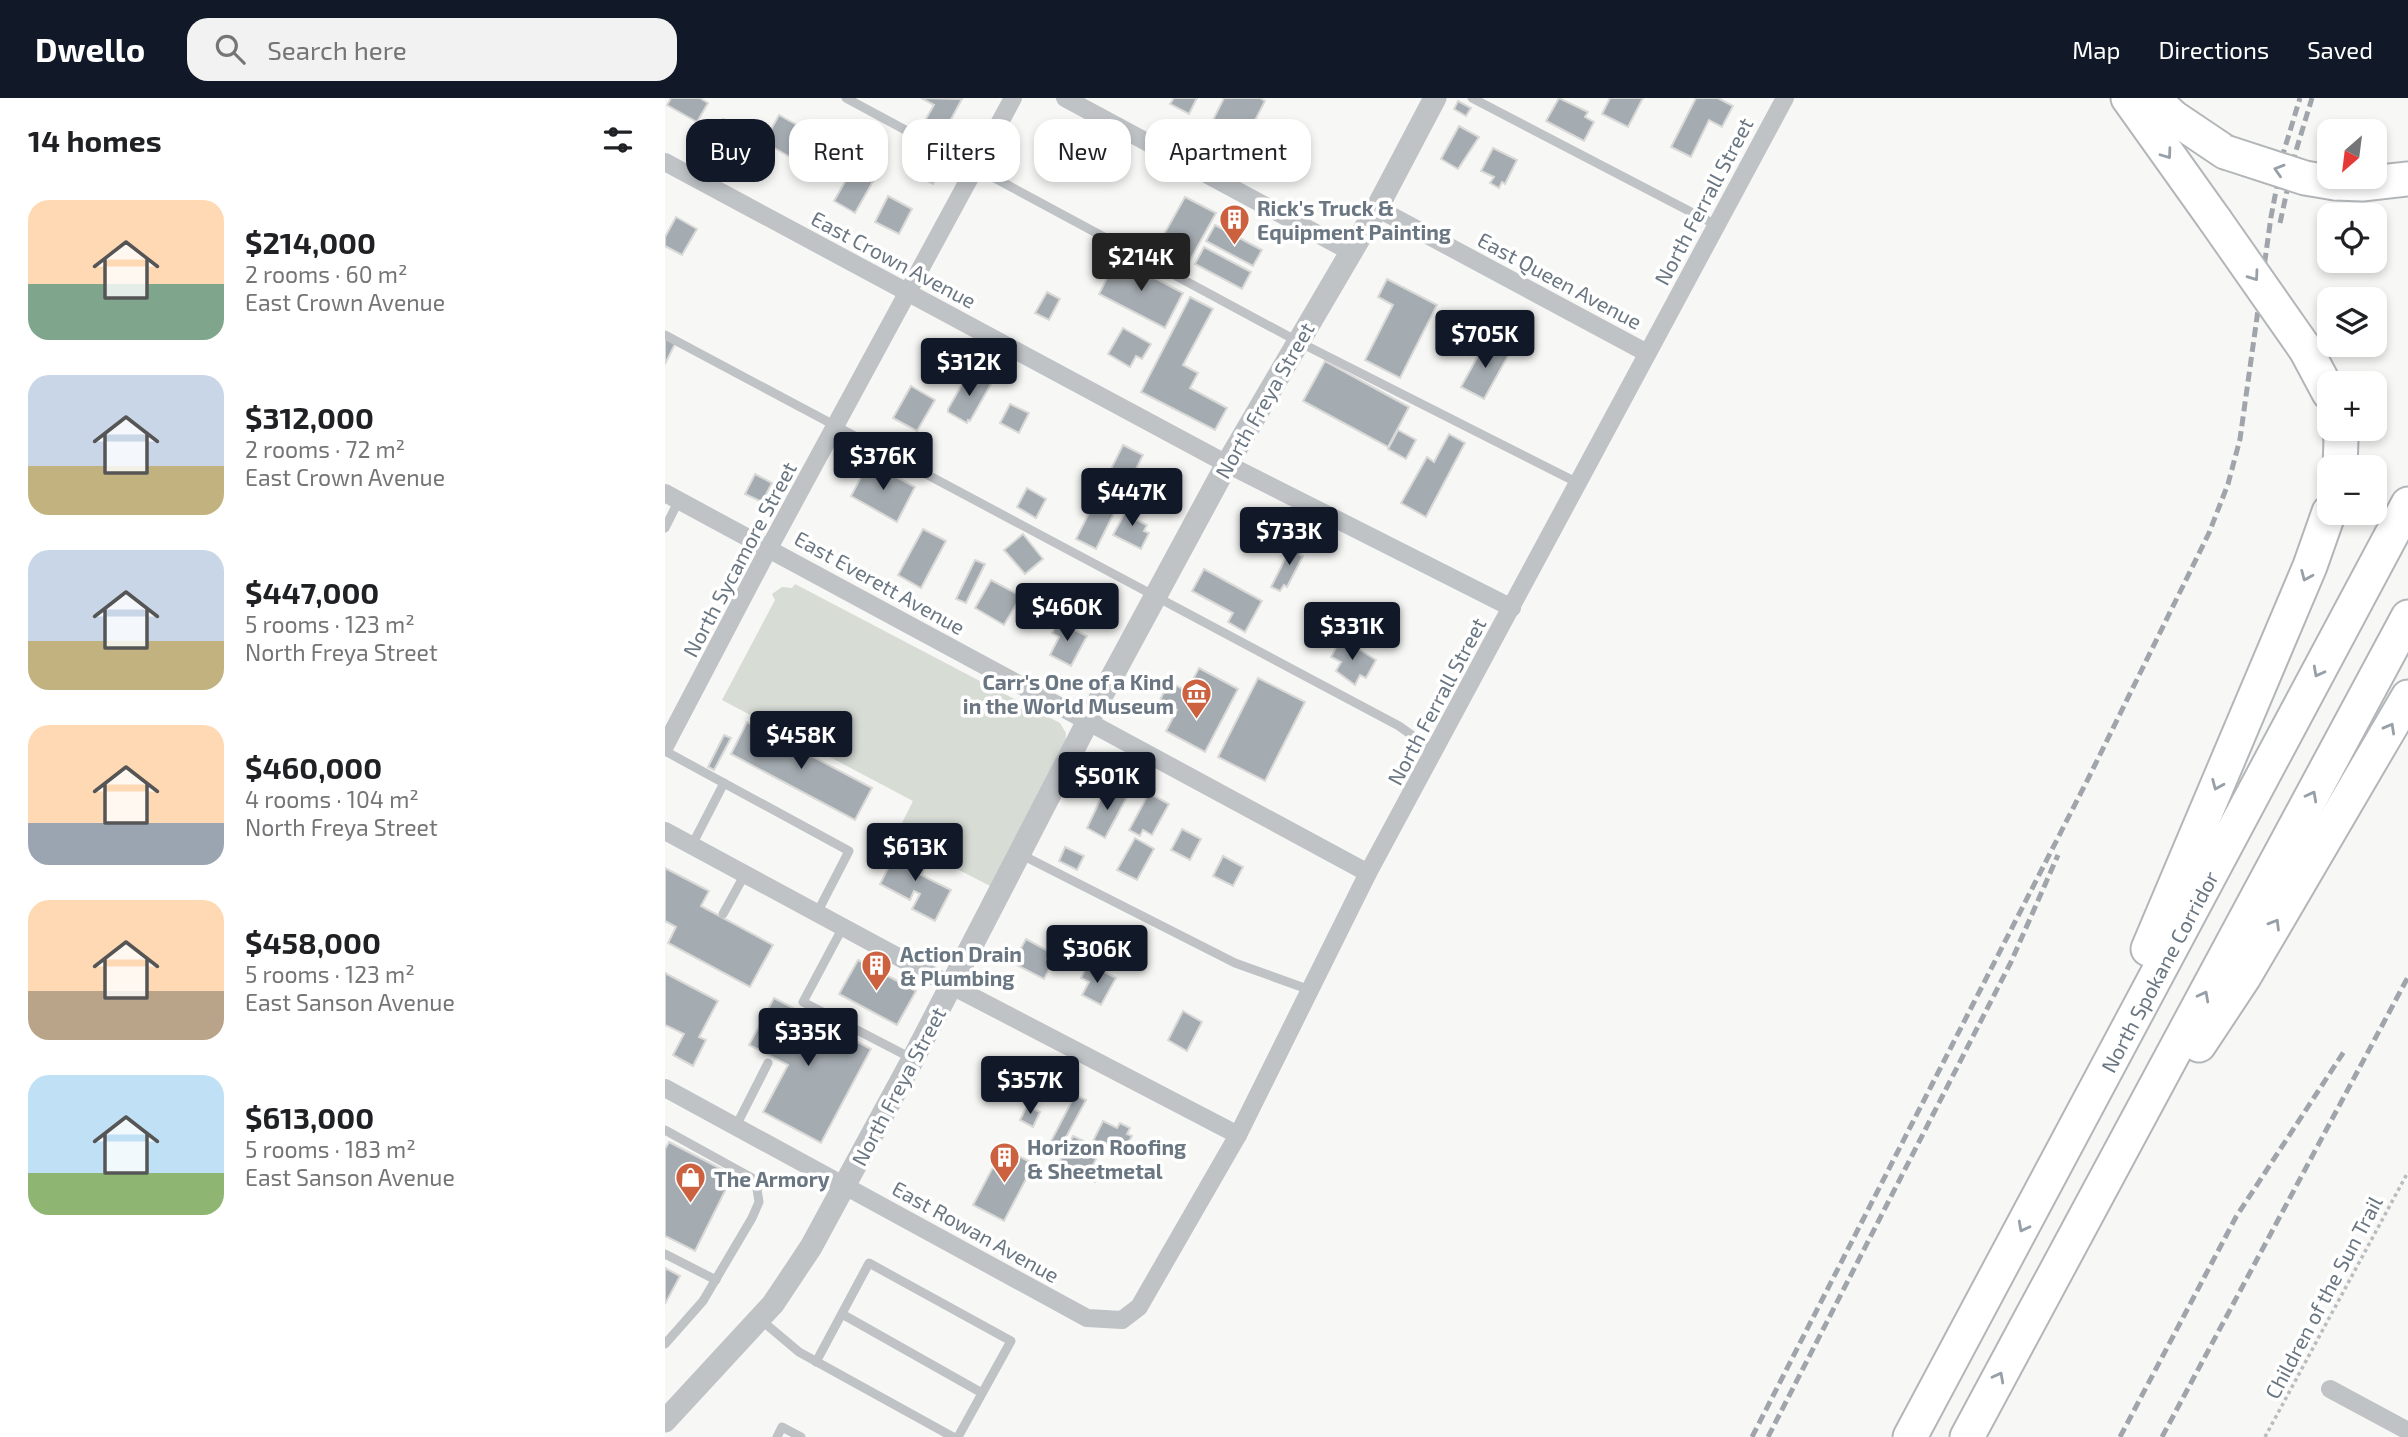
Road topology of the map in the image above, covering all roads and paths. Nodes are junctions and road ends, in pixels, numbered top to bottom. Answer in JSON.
{"nodes":[{"id":1,"x":846,"y":98,"type":"edge"},
{"id":2,"x":1013,"y":98,"type":"edge"},
{"id":3,"x":1065,"y":98,"type":"edge"},
{"id":4,"x":1435,"y":98,"type":"edge"},
{"id":5,"x":1472,"y":98,"type":"edge"},
{"id":6,"x":1785,"y":98,"type":"edge"},
{"id":7,"x":2128,"y":98,"type":"edge"},
{"id":8,"x":2153,"y":98,"type":"edge"},
{"id":9,"x":1002,"y":119,"type":"edge"},
{"id":10,"x":902,"y":128,"type":"edge"},
{"id":11,"x":665,"y":162,"type":"edge"},
{"id":12,"x":2408,"y":179,"type":"edge"},
{"id":13,"x":968,"y":182,"type":"edge"},
{"id":14,"x":1001,"y":182,"type":"edge"},
{"id":15,"x":1377,"y":208,"type":"junction"},
{"id":16,"x":1716,"y":225,"type":"junction"},
{"id":17,"x":1351,"y":252,"type":"junction"},
{"id":18,"x":909,"y":293,"type":"junction"},
{"id":19,"x":665,"y":335,"type":"edge"},
{"id":20,"x":1297,"y":341,"type":"junction"},
{"id":21,"x":1647,"y":353,"type":"junction"},
{"id":22,"x":2317,"y":371,"type":"edge"},
{"id":23,"x":836,"y":425,"type":"junction"},
{"id":24,"x":1227,"y":464,"type":"junction"},
{"id":25,"x":1578,"y":484,"type":"junction"},
{"id":26,"x":672,"y":496,"type":"edge"},
{"id":27,"x":2408,"y":504,"type":"edge"},
{"id":28,"x":2324,"y":525,"type":"edge"},
{"id":29,"x":665,"y":528,"type":"edge"},
{"id":30,"x":769,"y":548,"type":"junction"},
{"id":31,"x":1156,"y":595,"type":"junction"},
{"id":32,"x":1512,"y":608,"type":"junction"},
{"id":33,"x":2408,"y":617,"type":"edge"},
{"id":34,"x":2408,"y":697,"type":"edge"},
{"id":35,"x":1088,"y":721,"type":"junction"},
{"id":36,"x":665,"y":749,"type":"edge"},
{"id":37,"x":1434,"y":751,"type":"junction"},
{"id":38,"x":725,"y":783,"type":"junction"},
{"id":39,"x":665,"y":831,"type":"edge"},
{"id":40,"x":692,"y":845,"type":"junction"},
{"id":41,"x":1020,"y":854,"type":"junction"},
{"id":42,"x":1369,"y":873,"type":"junction"},
{"id":43,"x":745,"y":874,"type":"junction"},
{"id":44,"x":817,"y":913,"type":"junction"},
{"id":45,"x":723,"y":914,"type":"dead end"},
{"id":46,"x":843,"y":927,"type":"junction"},
{"id":47,"x":952,"y":986,"type":"junction"},
{"id":48,"x":1310,"y":990,"type":"junction"},
{"id":49,"x":913,"y":1059,"type":"junction"},
{"id":50,"x":768,"y":1063,"type":"dead end"},
{"id":51,"x":665,"y":1088,"type":"edge"},
{"id":52,"x":736,"y":1126,"type":"junction"},
{"id":53,"x":665,"y":1130,"type":"edge"},
{"id":54,"x":1238,"y":1135,"type":"junction"},
{"id":55,"x":2408,"y":1172,"type":"edge"},
{"id":56,"x":845,"y":1186,"type":"junction"},
{"id":57,"x":2041,"y":1194,"type":"junction"},
{"id":58,"x":2067,"y":1250,"type":"junction"},
{"id":59,"x":665,"y":1254,"type":"edge"},
{"id":60,"x":716,"y":1280,"type":"junction"},
{"id":61,"x":842,"y":1314,"type":"junction"},
{"id":62,"x":759,"y":1319,"type":"junction"},
{"id":63,"x":1122,"y":1320,"type":"joint"},
{"id":64,"x":665,"y":1345,"type":"edge"},
{"id":65,"x":816,"y":1362,"type":"junction"},
{"id":66,"x":2330,"y":1389,"type":"dead end"},
{"id":67,"x":982,"y":1393,"type":"junction"},
{"id":68,"x":665,"y":1420,"type":"edge"},
{"id":69,"x":2408,"y":1431,"type":"edge"},
{"id":70,"x":777,"y":1437,"type":"edge"},
{"id":71,"x":801,"y":1437,"type":"edge"},
{"id":72,"x":955,"y":1437,"type":"edge"},
{"id":73,"x":1910,"y":1437,"type":"edge"},
{"id":74,"x":1968,"y":1437,"type":"edge"},
{"id":75,"x":2265,"y":1437,"type":"edge"}],
"edges":[{"from":1,"to":10,"type":"lane"},
{"from":2,"to":9,"type":"street","name":"North Sycamore Street"},
{"from":3,"to":17,"type":"street"},
{"from":4,"to":15,"type":"street","name":"North Freya Street"},
{"from":5,"to":16,"type":"lane"},
{"from":6,"to":16,"type":"street","name":"North Ferrall Street"},
{"from":7,"to":22,"type":"highway","one_way":true,"bridge":true},
{"from":12,"to":8,"type":"highway","one_way":true,"bridge":true},
{"from":11,"to":18,"type":"street","name":"East Crown Avenue"},
{"from":13,"to":18,"type":"street","name":"North Sycamore Street"},
{"from":14,"to":20,"type":"lane"},
{"from":15,"to":17,"type":"street","name":"North Freya Street"},
{"from":15,"to":21,"type":"street","name":"East Queen Avenue"},
{"from":16,"to":21,"type":"street","name":"North Ferrall Street"},
{"from":17,"to":20,"type":"street","name":"North Freya Street"},
{"from":18,"to":23,"type":"street","name":"North Sycamore Street"},
{"from":18,"to":24,"type":"street","name":"East Crown Avenue"},
{"from":19,"to":23,"type":"lane"},
{"from":20,"to":24,"type":"street","name":"North Freya Street"},
{"from":20,"to":25,"type":"lane"},
{"from":21,"to":25,"type":"street","name":"North Ferrall Street"},
{"from":23,"to":30,"type":"street","name":"North Sycamore Street"},
{"from":23,"to":31,"type":"lane"},
{"from":24,"to":31,"type":"street","name":"North Freya Street"},
{"from":24,"to":32,"type":"street","name":"East Crown Avenue"},
{"from":25,"to":32,"type":"street","name":"North Ferrall Street"},
{"from":26,"to":29,"type":"lane"},
{"from":26,"to":30,"type":"street","name":"East Everett Avenue"},
{"from":27,"to":57,"type":"highway","name":"North Spokane Corridor","one_way":true},
{"from":28,"to":57,"type":"highway","one_way":true},
{"from":30,"to":35,"type":"street","name":"East Everett Avenue"},
{"from":30,"to":36,"type":"street","name":"North Sycamore Street"},
{"from":31,"to":35,"type":"street","name":"North Freya Street"},
{"from":31,"to":37,"type":"lane"},
{"from":32,"to":37,"type":"street","name":"North Ferrall Street"},
{"from":58,"to":33,"type":"highway","one_way":true},
{"from":58,"to":34,"type":"highway","one_way":true},
{"from":35,"to":41,"type":"street","name":"North Freya Street"},
{"from":35,"to":42,"type":"street","name":"East Everett Avenue"},
{"from":36,"to":38,"type":"lane"},
{"from":37,"to":42,"type":"street","name":"North Ferrall Street"},
{"from":38,"to":40,"type":"lane"},
{"from":38,"to":44,"type":"lane"},
{"from":39,"to":40,"type":"street"},
{"from":40,"to":43,"type":"street"},
{"from":41,"to":47,"type":"street","name":"North Freya Street"},
{"from":41,"to":48,"type":"lane"},
{"from":42,"to":48,"type":"street","name":"North Ferrall Street"},
{"from":43,"to":44,"type":"street"},
{"from":43,"to":45,"type":"lane"},
{"from":44,"to":46,"type":"street"},
{"from":46,"to":47,"type":"street"},
{"from":46,"to":49,"type":"lane"},
{"from":47,"to":49,"type":"street","name":"North Freya Street"},
{"from":47,"to":54,"type":"street"},
{"from":48,"to":54,"type":"street","name":"North Ferrall Street"},
{"from":49,"to":56,"type":"street","name":"North Freya Street"},
{"from":50,"to":52,"type":"lane"},
{"from":51,"to":52,"type":"street","name":"East Rowan Avenue"},
{"from":52,"to":56,"type":"street","name":"East Rowan Avenue"},
{"from":53,"to":60,"type":"lane"},
{"from":54,"to":63,"type":"street","name":"North Ferrall Street"},
{"from":55,"to":75,"type":"path","name":"Children of the Sun Trail"},
{"from":56,"to":62,"type":"street","name":"North Freya Street"},
{"from":56,"to":63,"type":"street","name":"East Rowan Avenue"},
{"from":57,"to":73,"type":"highway","name":"North Spokane Corridor","one_way":true},
{"from":74,"to":58,"type":"highway","one_way":true},
{"from":59,"to":60,"type":"lane"},
{"from":60,"to":64,"type":"lane"},
{"from":61,"to":65,"type":"lane"},
{"from":61,"to":67,"type":"lane"},
{"from":61,"to":67,"type":"lane"},
{"from":62,"to":65,"type":"lane"},
{"from":62,"to":68,"type":"street","name":"North Freya Street"},
{"from":65,"to":72,"type":"lane"},
{"from":66,"to":69,"type":"street"},
{"from":67,"to":72,"type":"lane"},
{"from":70,"to":71,"type":"lane"}]}
